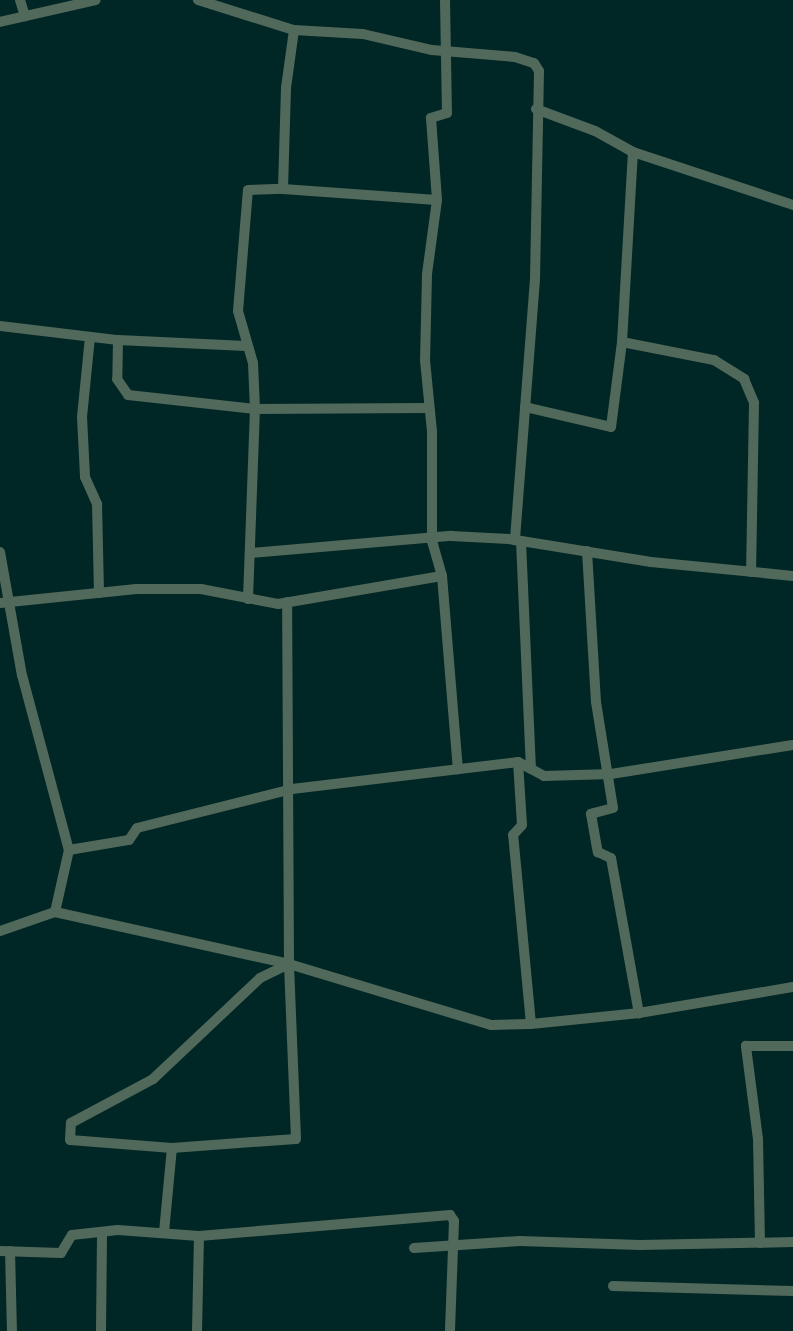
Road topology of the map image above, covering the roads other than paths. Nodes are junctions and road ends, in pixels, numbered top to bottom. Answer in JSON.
{"nodes":[{"id":1,"x":20,"y":0,"type":"edge"},
{"id":2,"x":96,"y":0,"type":"edge"},
{"id":3,"x":198,"y":0,"type":"edge"},
{"id":4,"x":445,"y":0,"type":"edge"},
{"id":5,"x":25,"y":16,"type":"junction"},
{"id":6,"x":0,"y":22,"type":"edge"},
{"id":7,"x":294,"y":30,"type":"junction"},
{"id":8,"x":449,"y":52,"type":"junction"},
{"id":9,"x":536,"y":109,"type":"junction"},
{"id":10,"x":633,"y":152,"type":"junction"},
{"id":11,"x":283,"y":189,"type":"junction"},
{"id":12,"x":437,"y":200,"type":"junction"},
{"id":13,"x":793,"y":205,"type":"edge"},
{"id":14,"x":0,"y":326,"type":"edge"},
{"id":15,"x":90,"y":337,"type":"junction"},
{"id":16,"x":118,"y":340,"type":"junction"},
{"id":17,"x":622,"y":342,"type":"junction"},
{"id":18,"x":246,"y":346,"type":"junction"},
{"id":19,"x":525,"y":407,"type":"junction"},
{"id":20,"x":427,"y":408,"type":"junction"},
{"id":21,"x":255,"y":409,"type":"junction"},
{"id":22,"x":518,"y":540,"type":"junction"},
{"id":23,"x":432,"y":541,"type":"junction"},
{"id":24,"x":587,"y":551,"type":"junction"},
{"id":25,"x":0,"y":552,"type":"edge"},
{"id":26,"x":251,"y":553,"type":"junction"},
{"id":27,"x":751,"y":572,"type":"junction"},
{"id":28,"x":442,"y":576,"type":"junction"},
{"id":29,"x":793,"y":576,"type":"edge"},
{"id":30,"x":99,"y":593,"type":"junction"},
{"id":31,"x":248,"y":599,"type":"junction"},
{"id":32,"x":287,"y":602,"type":"junction"},
{"id":33,"x":3,"y":603,"type":"edge"},
{"id":34,"x":793,"y":745,"type":"edge"},
{"id":35,"x":518,"y":762,"type":"junction"},
{"id":36,"x":458,"y":769,"type":"junction"},
{"id":37,"x":531,"y":769,"type":"junction"},
{"id":38,"x":611,"y":774,"type":"junction"},
{"id":39,"x":292,"y":789,"type":"junction"},
{"id":40,"x":69,"y":850,"type":"junction"},
{"id":41,"x":55,"y":912,"type":"junction"},
{"id":42,"x":0,"y":931,"type":"edge"},
{"id":43,"x":289,"y":964,"type":"junction"},
{"id":44,"x":793,"y":987,"type":"edge"},
{"id":45,"x":639,"y":1013,"type":"junction"},
{"id":46,"x":531,"y":1024,"type":"junction"},
{"id":47,"x":793,"y":1046,"type":"edge"},
{"id":48,"x":172,"y":1148,"type":"junction"},
{"id":49,"x":164,"y":1232,"type":"junction"},
{"id":50,"x":102,"y":1234,"type":"junction"},
{"id":51,"x":199,"y":1236,"type":"junction"},
{"id":52,"x":793,"y":1242,"type":"edge"},
{"id":53,"x":760,"y":1243,"type":"junction"},
{"id":54,"x":453,"y":1245,"type":"junction"},
{"id":55,"x":414,"y":1248,"type":"dead end"},
{"id":56,"x":5,"y":1251,"type":"edge"},
{"id":57,"x":613,"y":1286,"type":"dead end"},
{"id":58,"x":793,"y":1291,"type":"edge"},
{"id":59,"x":12,"y":1331,"type":"edge"},
{"id":60,"x":101,"y":1331,"type":"edge"},
{"id":61,"x":197,"y":1331,"type":"edge"},
{"id":62,"x":450,"y":1331,"type":"edge"}],
"edges":[{"from":1,"to":5,"type":"street"},
{"from":2,"to":5,"type":"street"},
{"from":3,"to":7,"type":"street"},
{"from":4,"to":8,"type":"street"},
{"from":5,"to":6,"type":"street"},
{"from":7,"to":8,"type":"street"},
{"from":7,"to":11,"type":"street"},
{"from":8,"to":9,"type":"street"},
{"from":8,"to":12,"type":"street"},
{"from":9,"to":10,"type":"street"},
{"from":9,"to":19,"type":"street"},
{"from":10,"to":13,"type":"street"},
{"from":10,"to":17,"type":"street"},
{"from":11,"to":12,"type":"street"},
{"from":11,"to":18,"type":"street"},
{"from":12,"to":20,"type":"street"},
{"from":14,"to":15,"type":"street"},
{"from":15,"to":16,"type":"street"},
{"from":15,"to":30,"type":"street"},
{"from":16,"to":18,"type":"street"},
{"from":16,"to":21,"type":"street"},
{"from":17,"to":19,"type":"street"},
{"from":17,"to":27,"type":"street"},
{"from":18,"to":21,"type":"street"},
{"from":19,"to":22,"type":"street"},
{"from":20,"to":21,"type":"street"},
{"from":20,"to":23,"type":"street"},
{"from":21,"to":26,"type":"street"},
{"from":22,"to":23,"type":"street"},
{"from":22,"to":24,"type":"street"},
{"from":22,"to":37,"type":"street"},
{"from":23,"to":26,"type":"street"},
{"from":23,"to":28,"type":"street"},
{"from":24,"to":27,"type":"street"},
{"from":24,"to":38,"type":"street"},
{"from":25,"to":33,"type":"street"},
{"from":26,"to":31,"type":"street"},
{"from":27,"to":29,"type":"street"},
{"from":28,"to":32,"type":"street"},
{"from":28,"to":36,"type":"street"},
{"from":30,"to":31,"type":"street"},
{"from":30,"to":33,"type":"street"},
{"from":31,"to":32,"type":"street"},
{"from":32,"to":39,"type":"street"},
{"from":33,"to":40,"type":"street"},
{"from":34,"to":38,"type":"street"},
{"from":35,"to":36,"type":"street"},
{"from":35,"to":37,"type":"street"},
{"from":35,"to":46,"type":"street"},
{"from":36,"to":39,"type":"street"},
{"from":37,"to":38,"type":"street"},
{"from":38,"to":45,"type":"street"},
{"from":39,"to":40,"type":"street"},
{"from":39,"to":43,"type":"street"},
{"from":40,"to":41,"type":"street"},
{"from":41,"to":42,"type":"street"},
{"from":41,"to":43,"type":"street"},
{"from":43,"to":46,"type":"street"},
{"from":43,"to":48,"type":"street"},
{"from":43,"to":48,"type":"street"},
{"from":44,"to":45,"type":"street"},
{"from":45,"to":46,"type":"street"},
{"from":47,"to":53,"type":"street"},
{"from":48,"to":49,"type":"street"},
{"from":49,"to":50,"type":"street"},
{"from":49,"to":51,"type":"street"},
{"from":50,"to":56,"type":"street"},
{"from":50,"to":60,"type":"street"},
{"from":51,"to":54,"type":"street"},
{"from":51,"to":61,"type":"street"},
{"from":52,"to":53,"type":"street"},
{"from":53,"to":54,"type":"street"},
{"from":54,"to":55,"type":"street"},
{"from":54,"to":62,"type":"street"},
{"from":56,"to":59,"type":"street"},
{"from":57,"to":58,"type":"street"}]}
